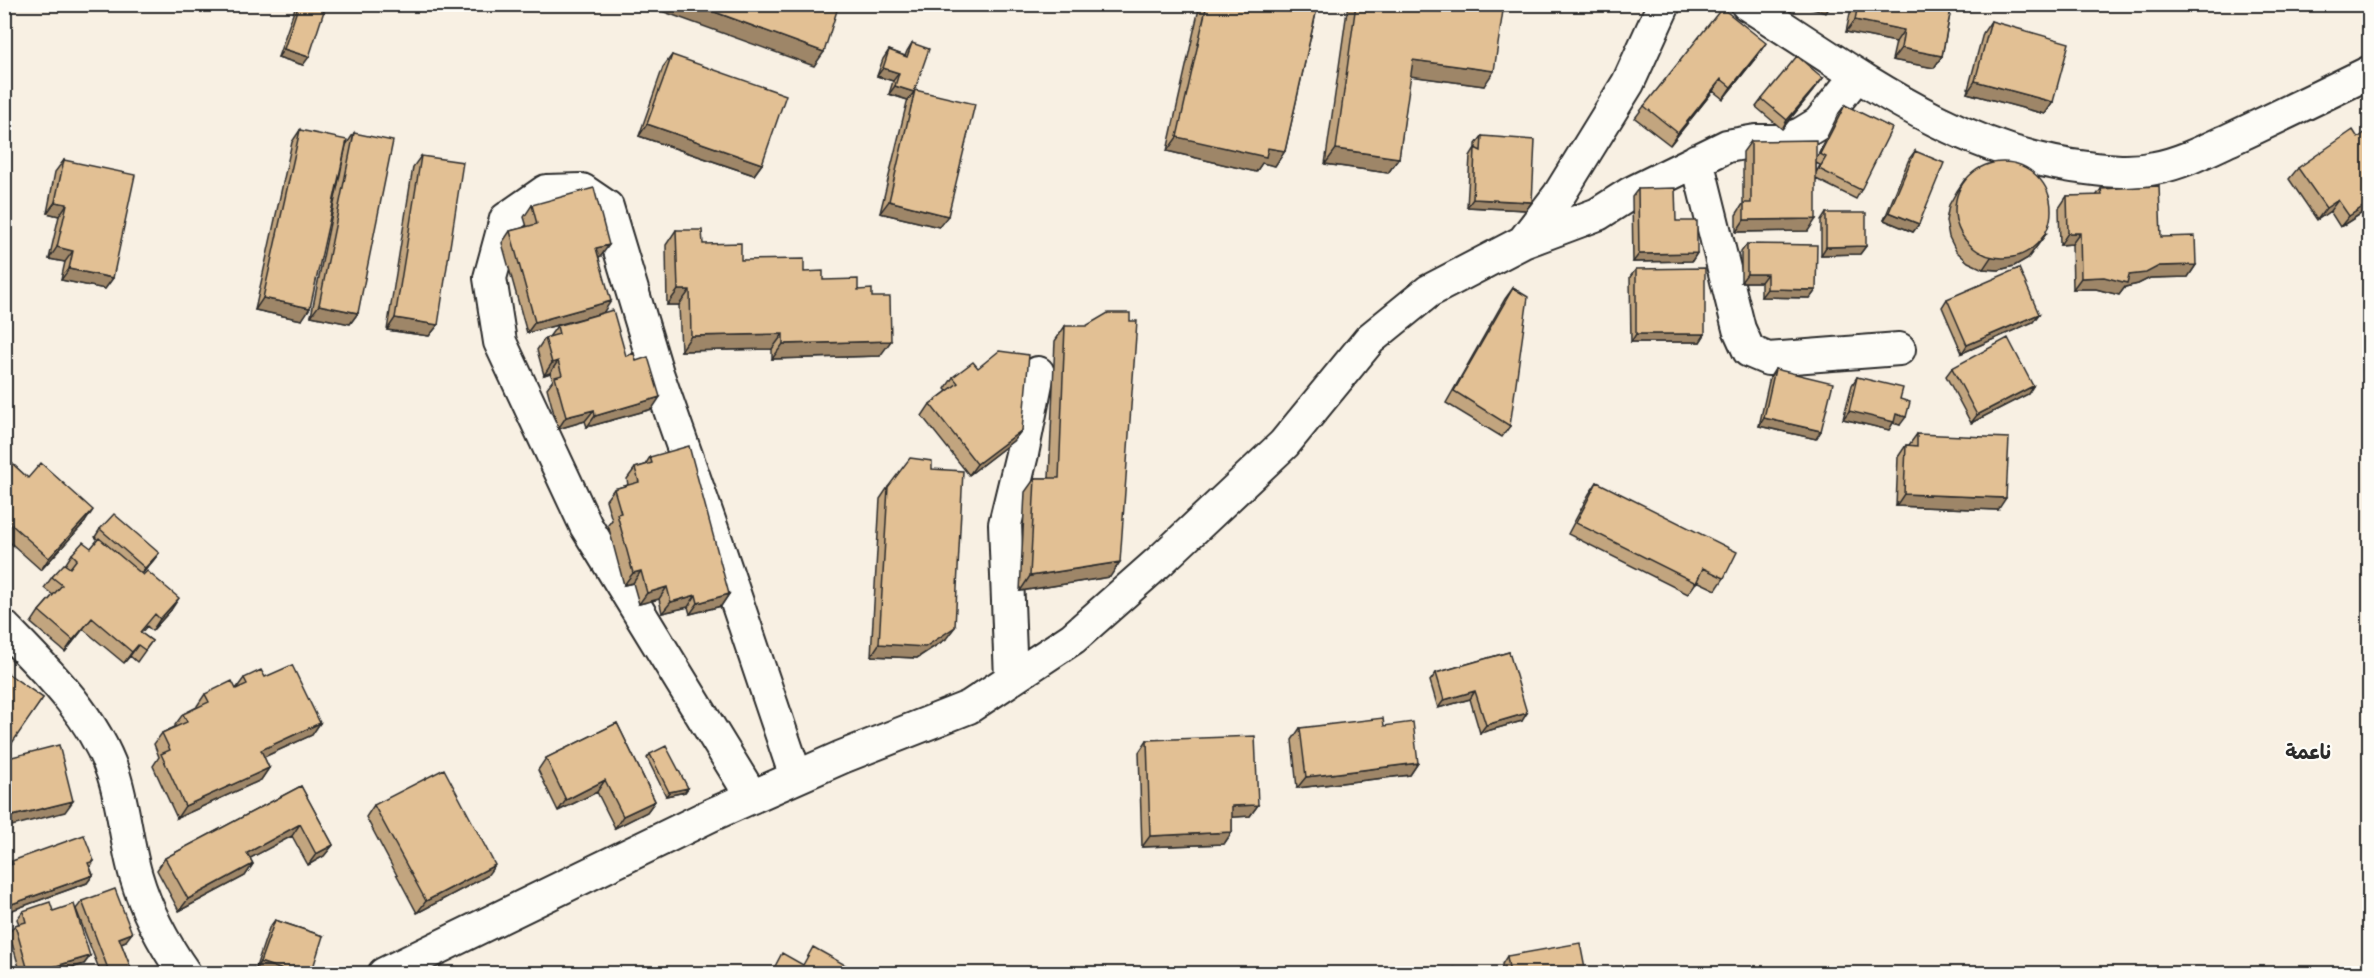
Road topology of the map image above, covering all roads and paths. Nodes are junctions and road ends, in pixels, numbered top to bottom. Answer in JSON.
{"nodes":[{"id":1,"x":1664,"y":4,"type":"edge"},
{"id":2,"x":1747,"y":4,"type":"edge"},
{"id":3,"x":2370,"y":72,"type":"edge"},
{"id":4,"x":1857,"y":75,"type":"junction"},
{"id":5,"x":1697,"y":160,"type":"junction"},
{"id":6,"x":1523,"y":242,"type":"junction"},
{"id":7,"x":1899,"y":349,"type":"dead end"},
{"id":8,"x":1038,"y":373,"type":"dead end"},
{"id":9,"x":4,"y":627,"type":"edge"},
{"id":10,"x":1011,"y":679,"type":"junction"},
{"id":11,"x":796,"y":777,"type":"junction"},
{"id":12,"x":752,"y":797,"type":"junction"},
{"id":13,"x":185,"y":974,"type":"edge"},
{"id":14,"x":384,"y":974,"type":"edge"}],
"edges":[{"from":1,"to":6,"type":"street"},
{"from":2,"to":4,"type":"street"},
{"from":3,"to":4,"type":"street"},
{"from":4,"to":5,"type":"street"},
{"from":5,"to":6,"type":"street"},
{"from":5,"to":7,"type":"street"},
{"from":6,"to":10,"type":"street"},
{"from":8,"to":10,"type":"street"},
{"from":9,"to":13,"type":"street"},
{"from":10,"to":11,"type":"street"},
{"from":11,"to":12,"type":"street"},
{"from":11,"to":12,"type":"street"},
{"from":12,"to":14,"type":"street"}]}
